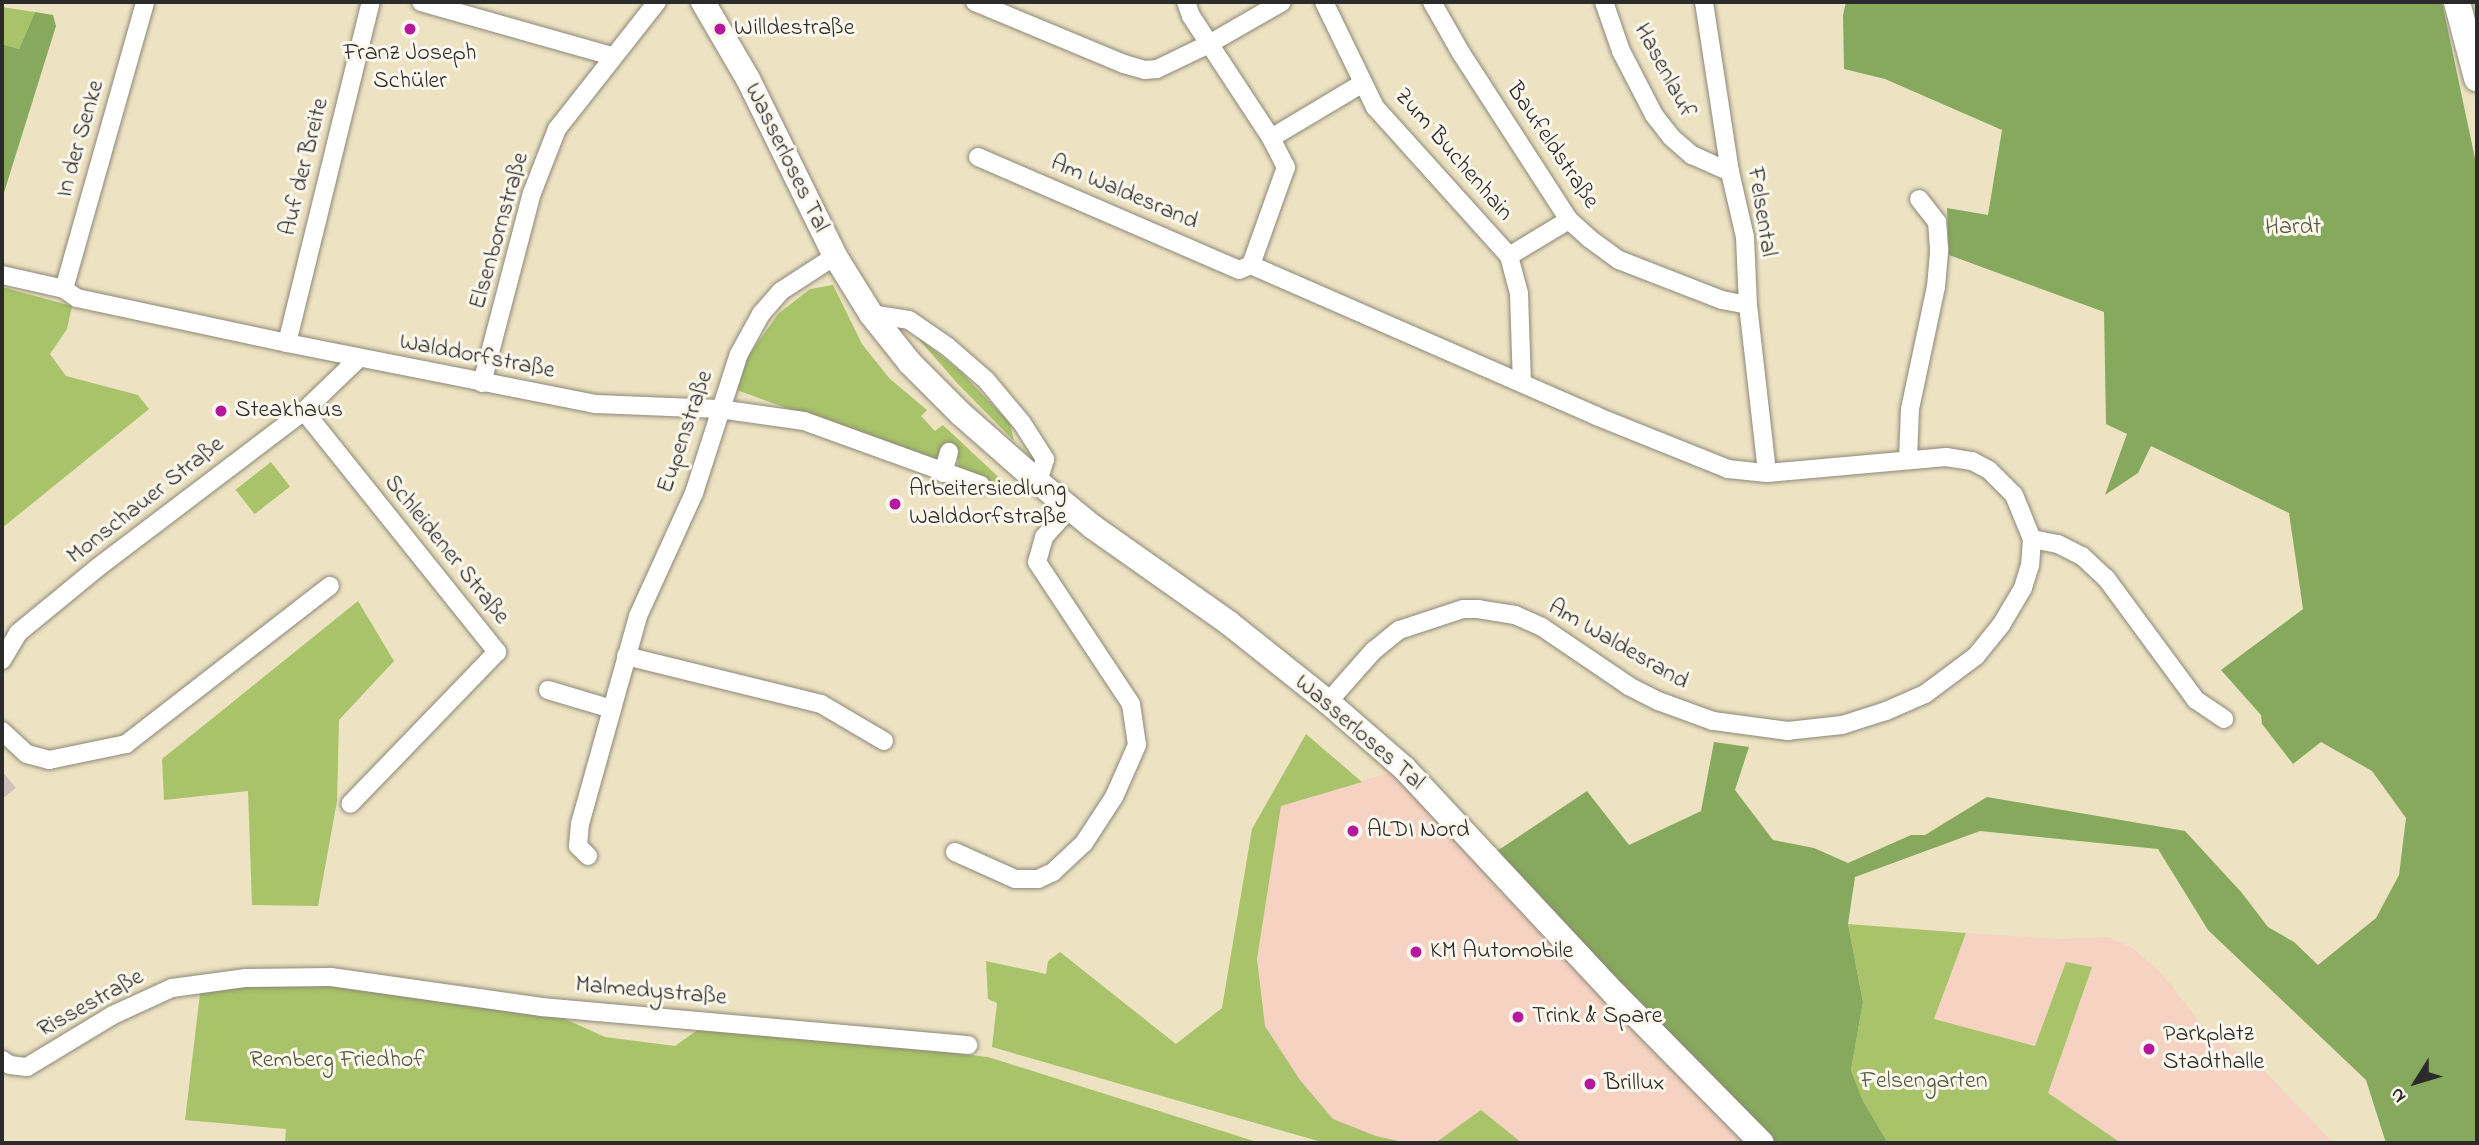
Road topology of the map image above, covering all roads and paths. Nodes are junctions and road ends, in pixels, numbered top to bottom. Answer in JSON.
{"nodes":[{"id":1,"x":145,"y":2,"type":"edge"},
{"id":2,"x":371,"y":2,"type":"edge"},
{"id":3,"x":421,"y":2,"type":"edge"},
{"id":4,"x":657,"y":2,"type":"edge"},
{"id":5,"x":703,"y":2,"type":"edge"},
{"id":6,"x":975,"y":2,"type":"edge"},
{"id":7,"x":1186,"y":2,"type":"edge"},
{"id":8,"x":1282,"y":2,"type":"edge"},
{"id":9,"x":1324,"y":2,"type":"edge"},
{"id":10,"x":1432,"y":2,"type":"edge"},
{"id":11,"x":1605,"y":2,"type":"edge"},
{"id":12,"x":1704,"y":2,"type":"edge"},
{"id":13,"x":2457,"y":2,"type":"edge"},
{"id":14,"x":1209,"y":44,"type":"junction"},
{"id":15,"x":612,"y":56,"type":"junction"},
{"id":16,"x":2477,"y":78,"type":"edge"},
{"id":17,"x":1363,"y":83,"type":"junction"},
{"id":18,"x":1271,"y":138,"type":"junction"},
{"id":19,"x":978,"y":157,"type":"dead end"},
{"id":20,"x":1730,"y":172,"type":"junction"},
{"id":21,"x":1919,"y":199,"type":"dead end"},
{"id":22,"x":1569,"y":220,"type":"junction"},
{"id":23,"x":835,"y":256,"type":"junction"},
{"id":24,"x":1509,"y":256,"type":"junction"},
{"id":25,"x":1251,"y":265,"type":"junction"},
{"id":26,"x":2,"y":275,"type":"edge"},
{"id":27,"x":64,"y":289,"type":"junction"},
{"id":28,"x":1748,"y":305,"type":"junction"},
{"id":29,"x":871,"y":314,"type":"junction"},
{"id":30,"x":287,"y":343,"type":"junction"},
{"id":31,"x":358,"y":359,"type":"junction"},
{"id":32,"x":482,"y":383,"type":"junction"},
{"id":33,"x":1522,"y":383,"type":"junction"},
{"id":34,"x":719,"y":409,"type":"junction"},
{"id":35,"x":304,"y":411,"type":"junction"},
{"id":36,"x":949,"y":452,"type":"dead end"},
{"id":37,"x":1908,"y":460,"type":"junction"},
{"id":38,"x":943,"y":472,"type":"junction"},
{"id":39,"x":1767,"y":472,"type":"junction"},
{"id":40,"x":1038,"y":482,"type":"junction"},
{"id":41,"x":981,"y":485,"type":"dead end"},
{"id":42,"x":1070,"y":508,"type":"junction"},
{"id":43,"x":2032,"y":539,"type":"junction"},
{"id":44,"x":330,"y":586,"type":"dead end"},
{"id":45,"x":626,"y":656,"type":"junction"},
{"id":46,"x":2,"y":660,"type":"edge"},
{"id":47,"x":548,"y":690,"type":"dead end"},
{"id":48,"x":1328,"y":702,"type":"junction"},
{"id":49,"x":612,"y":709,"type":"junction"},
{"id":50,"x":2224,"y":719,"type":"dead end"},
{"id":51,"x":2,"y":731,"type":"edge"},
{"id":52,"x":884,"y":741,"type":"dead end"},
{"id":53,"x":350,"y":804,"type":"dead end"},
{"id":54,"x":956,"y":852,"type":"dead end"},
{"id":55,"x":588,"y":856,"type":"dead end"},
{"id":56,"x":331,"y":976,"type":"joint"},
{"id":57,"x":968,"y":1045,"type":"dead end"},
{"id":58,"x":2,"y":1060,"type":"edge"},
{"id":59,"x":1762,"y":1143,"type":"edge"}],
"edges":[{"from":1,"to":27,"type":"street","name":"In der Senke"},
{"from":2,"to":30,"type":"street","name":"Auf der Breite"},
{"from":3,"to":15,"type":"street"},
{"from":4,"to":15,"type":"street","name":"Elsenbornstraße"},
{"from":5,"to":23,"type":"main road","name":"Wasserloses Tal"},
{"from":6,"to":14,"type":"street"},
{"from":7,"to":14,"type":"street"},
{"from":8,"to":14,"type":"street"},
{"from":9,"to":17,"type":"street","name":"Zum Buchenhain"},
{"from":10,"to":22,"type":"street","name":"Baufeldstraße"},
{"from":11,"to":20,"type":"street","name":"Hasenlauf"},
{"from":12,"to":20,"type":"street","name":"Felsental"},
{"from":13,"to":16,"type":"main road"},
{"from":14,"to":18,"type":"street"},
{"from":15,"to":32,"type":"street","name":"Elsenbornstraße"},
{"from":17,"to":18,"type":"street","name":"Zum Buchenhain"},
{"from":17,"to":24,"type":"street","name":"Zum Buchenhain"},
{"from":18,"to":25,"type":"street"},
{"from":19,"to":25,"type":"street","name":"Am Waldesrand"},
{"from":20,"to":28,"type":"street","name":"Felsental"},
{"from":21,"to":37,"type":"street"},
{"from":22,"to":24,"type":"street"},
{"from":22,"to":28,"type":"street","name":"Baufeldstraße"},
{"from":23,"to":29,"type":"main road","name":"Wasserloses Tal"},
{"from":23,"to":34,"type":"street","name":"Eupenstraße"},
{"from":24,"to":33,"type":"street"},
{"from":25,"to":33,"type":"street","name":"Am Waldesrand"},
{"from":26,"to":27,"type":"street","name":"Walddorfstraße"},
{"from":27,"to":30,"type":"street","name":"Walddorfstraße"},
{"from":28,"to":39,"type":"street","name":"Felsental"},
{"from":29,"to":40,"type":"main road","name":"Wasserloses Tal"},
{"from":29,"to":40,"type":"street"},
{"from":30,"to":31,"type":"street","name":"Walddorfstraße"},
{"from":31,"to":32,"type":"street","name":"Walddorfstraße"},
{"from":31,"to":35,"type":"street","name":"Monschauer Straße"},
{"from":32,"to":34,"type":"street","name":"Walddorfstraße"},
{"from":33,"to":39,"type":"street","name":"Am Waldesrand"},
{"from":34,"to":38,"type":"street","name":"Walddorfstraße"},
{"from":34,"to":45,"type":"street","name":"Eupenstraße"},
{"from":35,"to":46,"type":"street","name":"Monschauer Straße"},
{"from":35,"to":53,"type":"street","name":"Schleidener Straße"},
{"from":36,"to":38,"type":"street"},
{"from":37,"to":39,"type":"street","name":"Am Waldesrand"},
{"from":37,"to":43,"type":"street","name":"Am Waldesrand"},
{"from":38,"to":41,"type":"street","name":"Walddorfstraße"},
{"from":40,"to":42,"type":"main road","name":"Wasserloses Tal"},
{"from":42,"to":48,"type":"main road","name":"Wasserloses Tal"},
{"from":42,"to":54,"type":"street"},
{"from":43,"to":48,"type":"street","name":"Am Waldesrand"},
{"from":43,"to":50,"type":"street"},
{"from":44,"to":51,"type":"street"},
{"from":45,"to":49,"type":"street","name":"Eupenstraße"},
{"from":45,"to":52,"type":"street"},
{"from":47,"to":49,"type":"street"},
{"from":48,"to":59,"type":"main road","name":"Wasserloses Tal"},
{"from":49,"to":55,"type":"street","name":"Eupenstraße"},
{"from":56,"to":57,"type":"street","name":"Malmedystraße"},
{"from":56,"to":58,"type":"street","name":"Rissestraße"}]}
